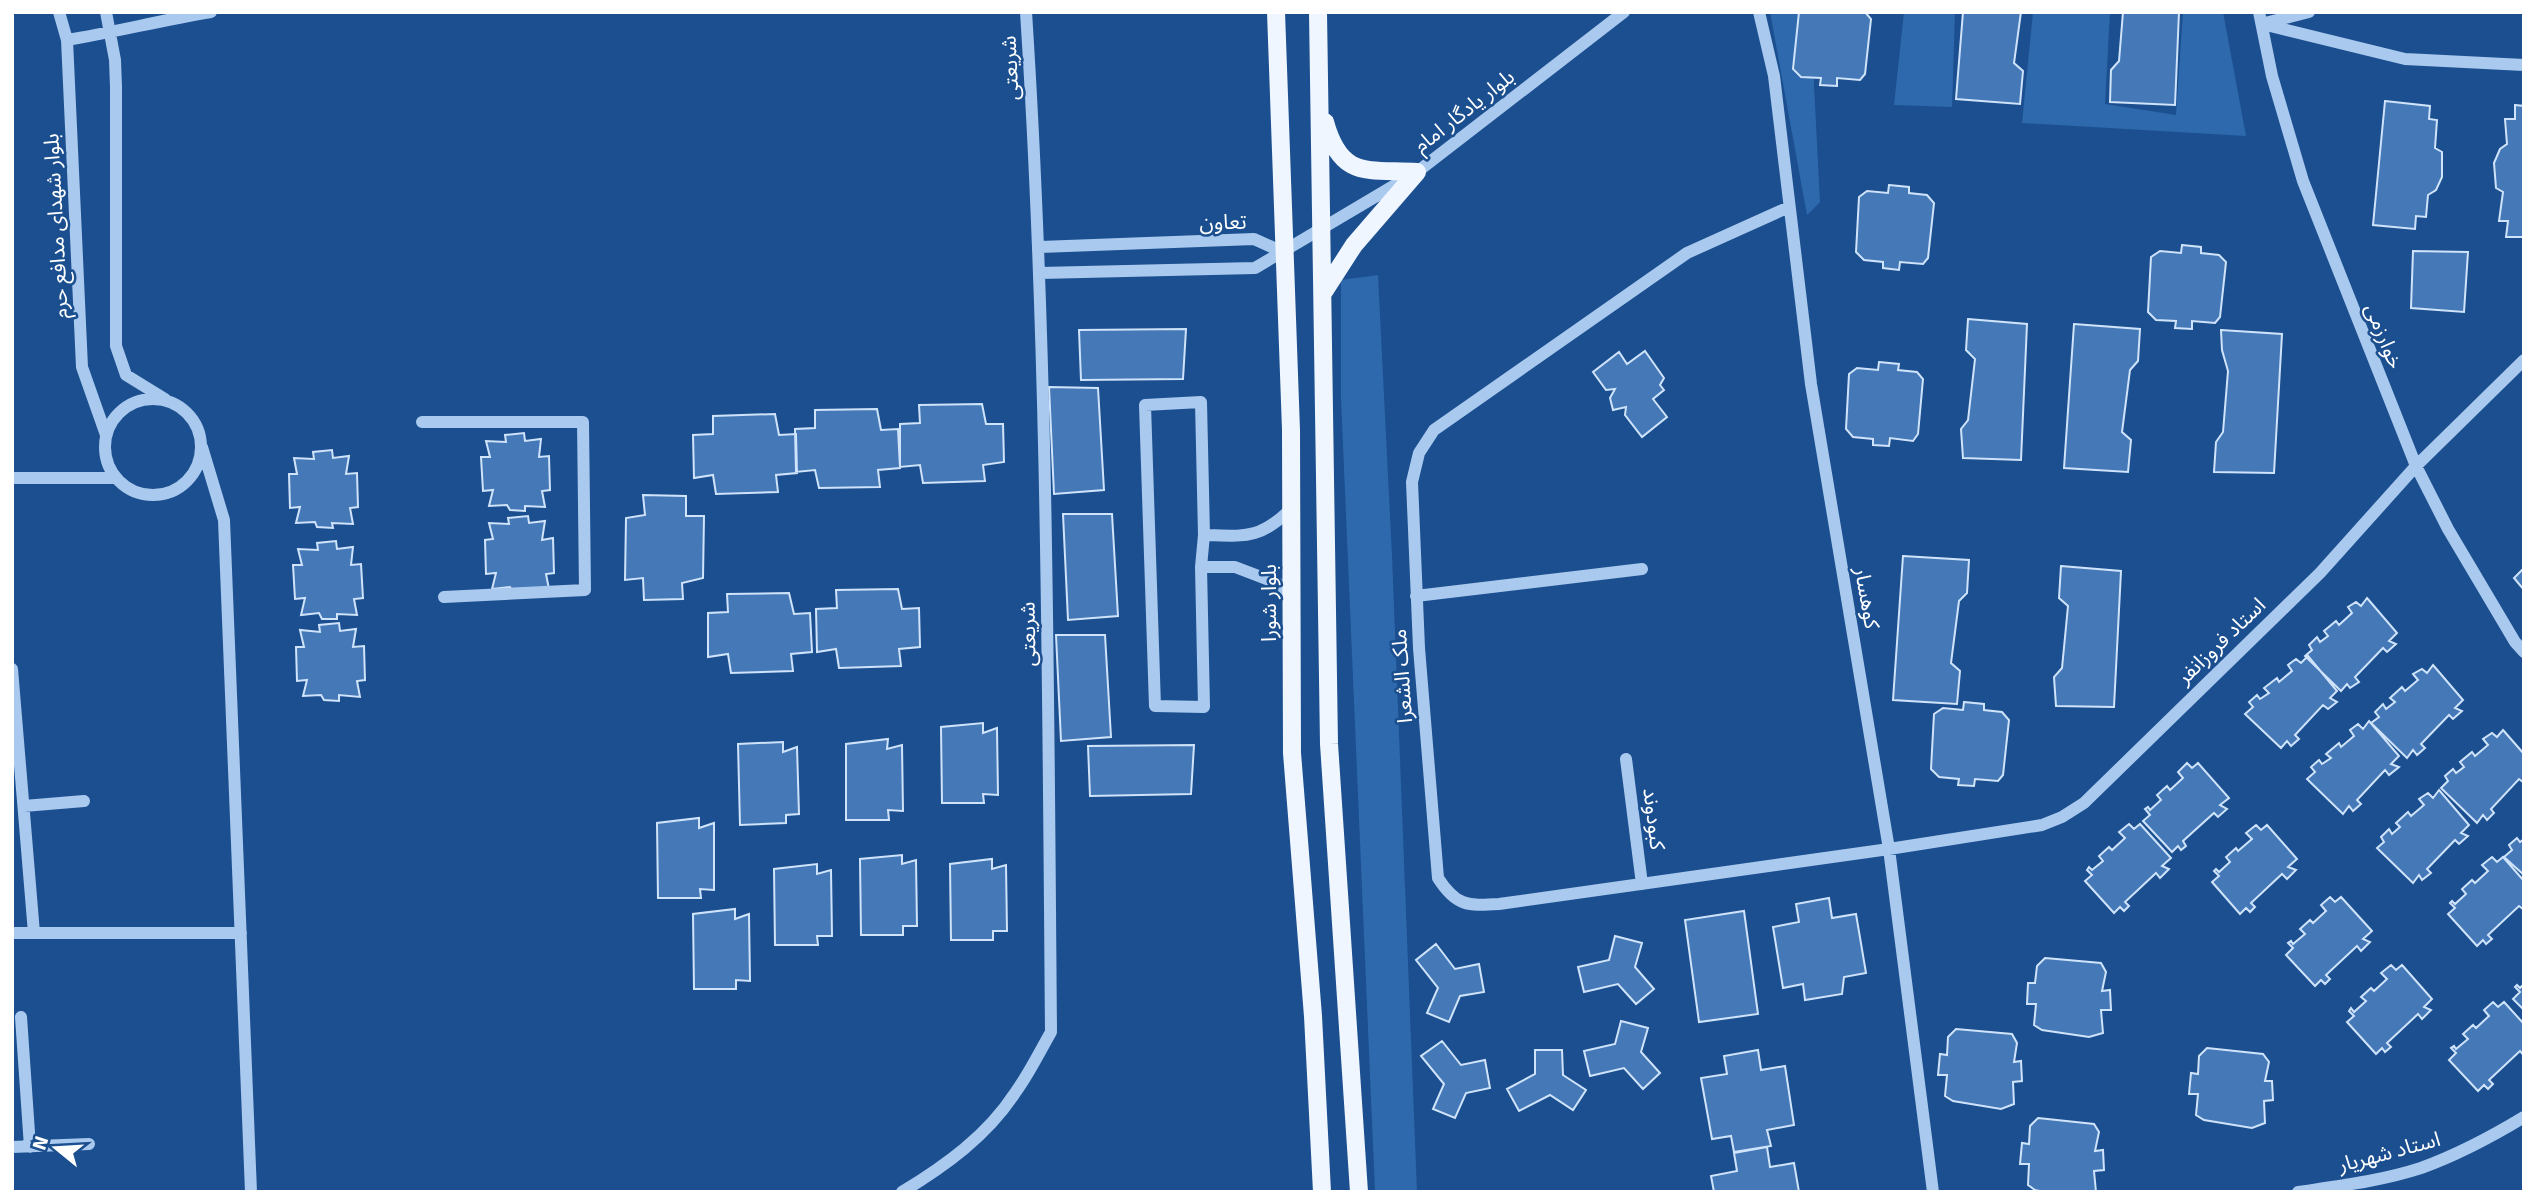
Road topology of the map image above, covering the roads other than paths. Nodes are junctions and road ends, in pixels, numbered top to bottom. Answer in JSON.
{"nodes":[{"id":1,"x":59,"y":12,"type":"edge"},
{"id":2,"x":106,"y":12,"type":"edge"},
{"id":3,"x":211,"y":12,"type":"edge"},
{"id":4,"x":1026,"y":12,"type":"edge"},
{"id":5,"x":1276,"y":12,"type":"edge"},
{"id":6,"x":1318,"y":12,"type":"edge"},
{"id":7,"x":1624,"y":12,"type":"edge"},
{"id":8,"x":1759,"y":12,"type":"edge"},
{"id":9,"x":2309,"y":12,"type":"edge"},
{"id":10,"x":2260,"y":18,"type":"edge"},
{"id":11,"x":111,"y":33,"type":"junction"},
{"id":12,"x":67,"y":40,"type":"junction"},
{"id":13,"x":2524,"y":65,"type":"edge"},
{"id":14,"x":1320,"y":101,"type":"junction"},
{"id":15,"x":1417,"y":172,"type":"junction"},
{"id":16,"x":1789,"y":207,"type":"junction"},
{"id":17,"x":1321,"y":230,"type":"junction"},
{"id":18,"x":1040,"y":247,"type":"junction"},
{"id":19,"x":1283,"y":252,"type":"junction"},
{"id":20,"x":1040,"y":273,"type":"junction"},
{"id":21,"x":1323,"y":293,"type":"junction"},
{"id":22,"x":2524,"y":360,"type":"edge"},
{"id":23,"x":165,"y":399,"type":"junction"},
{"id":24,"x":422,"y":422,"type":"dead end"},
{"id":25,"x":106,"y":435,"type":"junction"},
{"id":26,"x":202,"y":447,"type":"junction"},
{"id":27,"x":2416,"y":466,"type":"junction"},
{"id":28,"x":12,"y":478,"type":"edge"},
{"id":29,"x":116,"y":478,"type":"junction"},
{"id":30,"x":1291,"y":509,"type":"junction"},
{"id":31,"x":1204,"y":535,"type":"junction"},
{"id":32,"x":1201,"y":567,"type":"junction"},
{"id":33,"x":1642,"y":569,"type":"dead end"},
{"id":34,"x":1292,"y":595,"type":"junction"},
{"id":35,"x":1416,"y":596,"type":"junction"},
{"id":36,"x":444,"y":597,"type":"dead end"},
{"id":37,"x":2524,"y":652,"type":"edge"},
{"id":38,"x":12,"y":669,"type":"edge"},
{"id":39,"x":1626,"y":759,"type":"dead end"},
{"id":40,"x":84,"y":802,"type":"dead end"},
{"id":41,"x":24,"y":806,"type":"junction"},
{"id":42,"x":1889,"y":849,"type":"junction"},
{"id":43,"x":1643,"y":884,"type":"junction"},
{"id":44,"x":12,"y":933,"type":"edge"},
{"id":45,"x":34,"y":933,"type":"junction"},
{"id":46,"x":241,"y":933,"type":"junction"},
{"id":47,"x":21,"y":1017,"type":"dead end"},
{"id":48,"x":2524,"y":1117,"type":"edge"},
{"id":49,"x":89,"y":1144,"type":"dead end"},
{"id":50,"x":12,"y":1147,"type":"edge"},
{"id":51,"x":30,"y":1147,"type":"junction"},
{"id":52,"x":251,"y":1192,"type":"edge"},
{"id":53,"x":902,"y":1192,"type":"edge"},
{"id":54,"x":1322,"y":1192,"type":"edge"},
{"id":55,"x":1359,"y":1192,"type":"edge"},
{"id":56,"x":1933,"y":1192,"type":"edge"},
{"id":57,"x":2298,"y":1192,"type":"edge"}],
"edges":[{"from":1,"to":12,"type":"street","name":"بلوار شهدای مدافع حرم"},
{"from":2,"to":11,"type":"street"},
{"from":3,"to":11,"type":"street"},
{"from":4,"to":18,"type":"street","name":"شریعتی"},
{"from":5,"to":19,"type":"main road","name":"بلوار شورا"},
{"from":6,"to":14,"type":"main road"},
{"from":7,"to":15,"type":"street","name":"بلوار یادگار امام"},
{"from":8,"to":16,"type":"street","name":"کوهسار"},
{"from":9,"to":10,"type":"street"},
{"from":10,"to":13,"type":"street"},
{"from":10,"to":27,"type":"street","name":"خوارزمی"},
{"from":11,"to":12,"type":"street"},
{"from":11,"to":23,"type":"street"},
{"from":12,"to":25,"type":"street","name":"بلوار شهدای مدافع حرم"},
{"from":14,"to":15,"type":"main road"},
{"from":14,"to":17,"type":"main road"},
{"from":15,"to":17,"type":"street","name":"بلوار یادگار امام"},
{"from":15,"to":21,"type":"main road"},
{"from":16,"to":35,"type":"street","name":"ملک الشعرا"},
{"from":16,"to":42,"type":"street","name":"کوهسار"},
{"from":17,"to":19,"type":"street","name":"بلوار یادگار امام"},
{"from":17,"to":21,"type":"main road"},
{"from":18,"to":19,"type":"street","name":"تعاون"},
{"from":18,"to":20,"type":"street","name":"شریعتی"},
{"from":19,"to":20,"type":"street"},
{"from":19,"to":30,"type":"main road","name":"بلوار شورا"},
{"from":20,"to":53,"type":"street","name":"شریعتی"},
{"from":21,"to":55,"type":"main road"},
{"from":22,"to":27,"type":"street","name":"استاد فروزانفر"},
{"from":23,"to":25,"type":"street"},
{"from":23,"to":26,"type":"street"},
{"from":24,"to":36,"type":"street"},
{"from":25,"to":29,"type":"street"},
{"from":26,"to":29,"type":"street"},
{"from":26,"to":46,"type":"street"},
{"from":27,"to":37,"type":"street","name":"خوارزمی"},
{"from":27,"to":42,"type":"street","name":"استاد فروزانفر"},
{"from":28,"to":29,"type":"street"},
{"from":30,"to":31,"type":"street"},
{"from":30,"to":34,"type":"main road","name":"بلوار شورا"},
{"from":31,"to":32,"type":"street"},
{"from":31,"to":32,"type":"street"},
{"from":32,"to":34,"type":"street"},
{"from":33,"to":35,"type":"street"},
{"from":34,"to":54,"type":"main road","name":"بلوار شورا"},
{"from":35,"to":43,"type":"street","name":"ملک الشعرا"},
{"from":38,"to":41,"type":"street"},
{"from":39,"to":43,"type":"street","name":"کبودوند"},
{"from":40,"to":41,"type":"street"},
{"from":41,"to":45,"type":"street"},
{"from":42,"to":43,"type":"street","name":"ملک الشعرا"},
{"from":42,"to":56,"type":"street","name":"کوهسار"},
{"from":44,"to":45,"type":"street"},
{"from":45,"to":46,"type":"street"},
{"from":46,"to":52,"type":"street"},
{"from":47,"to":51,"type":"street"},
{"from":48,"to":57,"type":"street","name":"استاد شهریار"},
{"from":49,"to":51,"type":"street"},
{"from":50,"to":51,"type":"street"}]}
